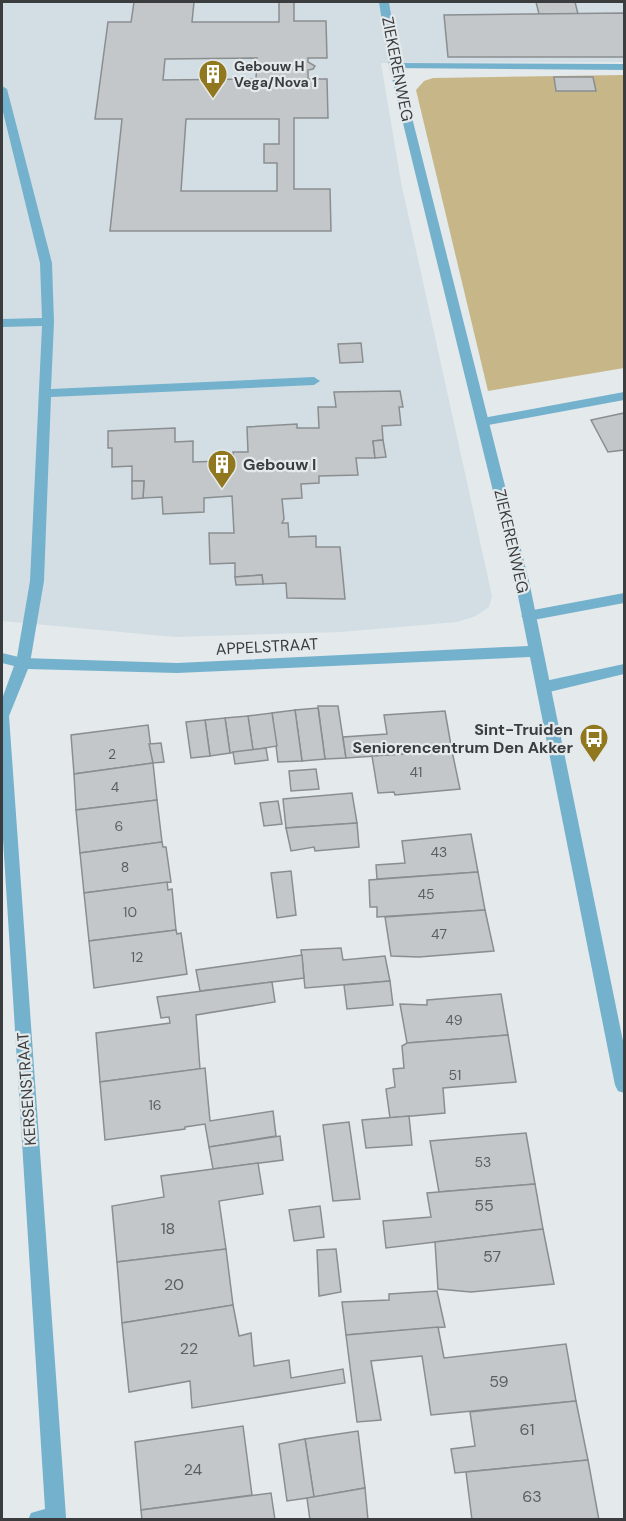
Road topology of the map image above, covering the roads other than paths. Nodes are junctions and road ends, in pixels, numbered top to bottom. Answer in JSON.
{"nodes":[{"id":1,"x":384,"y":2,"type":"edge"},
{"id":2,"x":394,"y":66,"type":"junction"},
{"id":3,"x":624,"y":67,"type":"edge"},
{"id":4,"x":2,"y":89,"type":"edge"},
{"id":5,"x":48,"y":322,"type":"junction"},
{"id":6,"x":2,"y":323,"type":"edge"},
{"id":7,"x":314,"y":381,"type":"dead end"},
{"id":8,"x":45,"y":393,"type":"junction"},
{"id":9,"x":624,"y":396,"type":"edge"},
{"id":10,"x":483,"y":422,"type":"junction"},
{"id":11,"x":624,"y":598,"type":"edge"},
{"id":12,"x":528,"y":616,"type":"junction"},
{"id":13,"x":535,"y":651,"type":"junction"},
{"id":14,"x":2,"y":658,"type":"edge"},
{"id":15,"x":23,"y":663,"type":"junction"},
{"id":16,"x":624,"y":669,"type":"edge"},
{"id":17,"x":545,"y":687,"type":"junction"},
{"id":18,"x":8,"y":939,"type":"edge"},
{"id":19,"x":624,"y":1085,"type":"edge"},
{"id":20,"x":50,"y":1519,"type":"edge"}],
"edges":[{"from":1,"to":2,"type":"street","name":"ZIEKERENWEG"},
{"from":2,"to":3,"type":"street"},
{"from":2,"to":10,"type":"street","name":"ZIEKERENWEG"},
{"from":4,"to":5,"type":"street","name":"KERSENSTRAAT"},
{"from":5,"to":6,"type":"street"},
{"from":5,"to":8,"type":"street","name":"KERSENSTRAAT"},
{"from":7,"to":8,"type":"street"},
{"from":8,"to":15,"type":"street","name":"KERSENSTRAAT"},
{"from":9,"to":10,"type":"street"},
{"from":10,"to":12,"type":"street","name":"ZIEKERENWEG"},
{"from":11,"to":12,"type":"street"},
{"from":12,"to":13,"type":"street","name":"ZIEKERENWEG"},
{"from":13,"to":15,"type":"street","name":"APPELSTRAAT"},
{"from":13,"to":17,"type":"street","name":"ZIEKERENWEG"},
{"from":14,"to":15,"type":"street","name":"APPELSTRAAT"},
{"from":15,"to":18,"type":"street","name":"KERSENSTRAAT"},
{"from":16,"to":17,"type":"street"},
{"from":17,"to":19,"type":"street","name":"ZIEKERENWEG"},
{"from":18,"to":20,"type":"street","name":"KERSENSTRAAT"}]}
